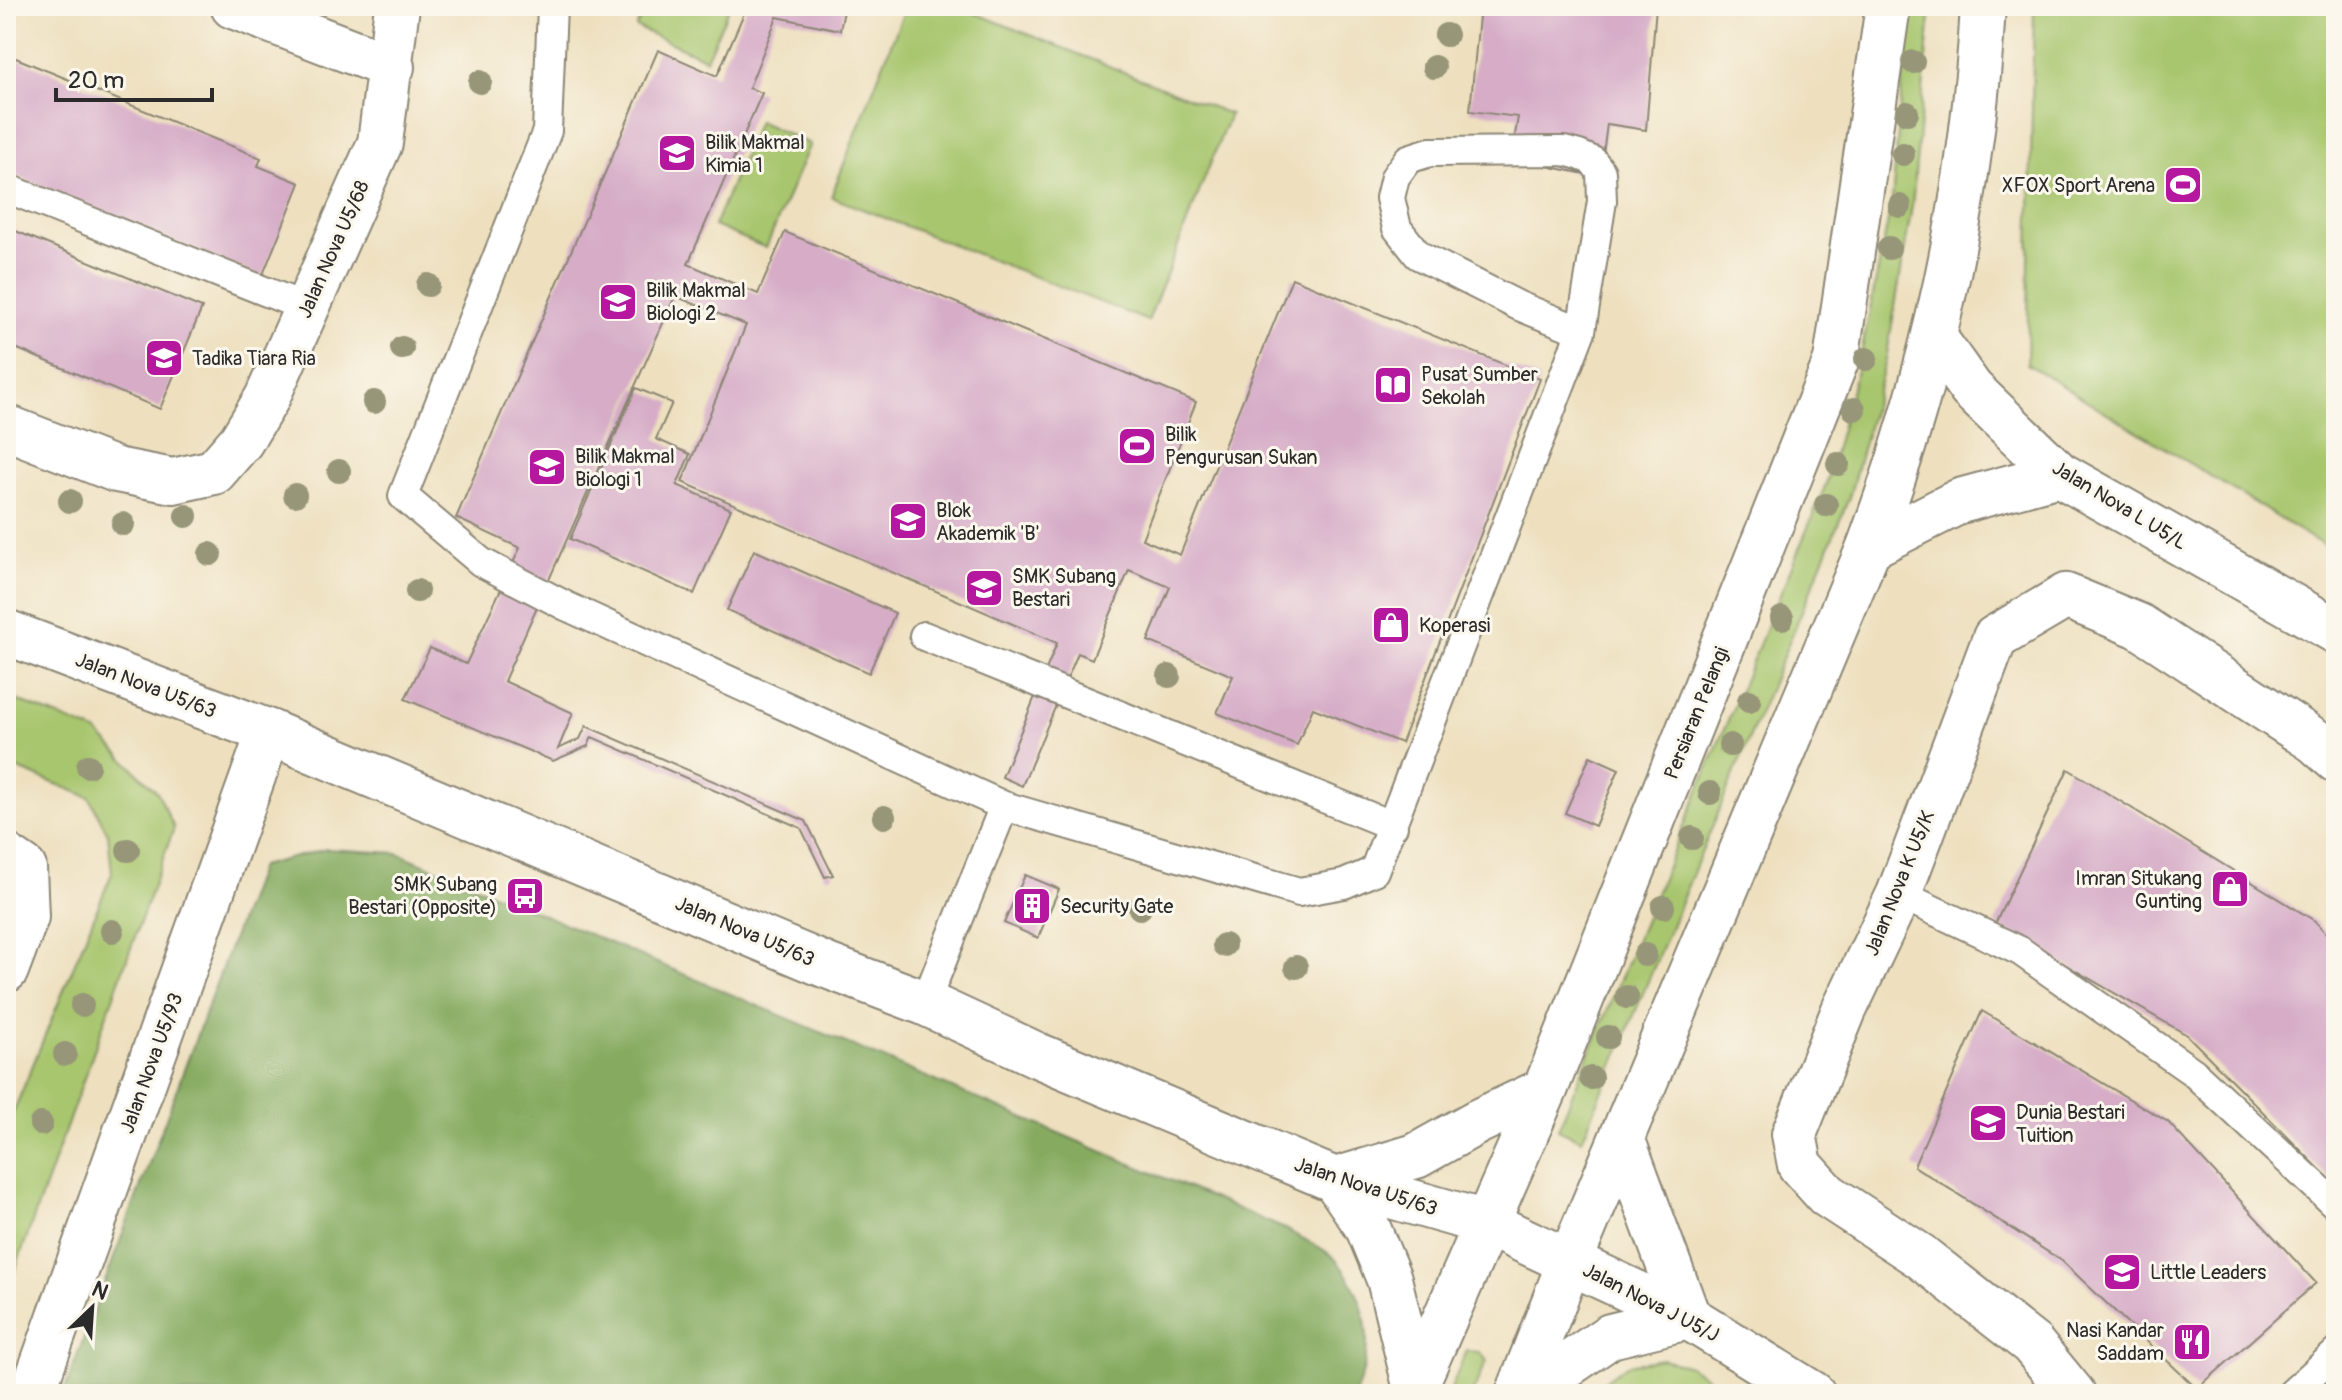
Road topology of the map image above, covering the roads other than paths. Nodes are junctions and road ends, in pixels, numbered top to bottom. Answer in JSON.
{"nodes":[{"id":1,"x":233,"y":6,"type":"edge"},
{"id":2,"x":397,"y":6,"type":"edge"},
{"id":3,"x":552,"y":6,"type":"edge"},
{"id":4,"x":1888,"y":6,"type":"edge"},
{"id":5,"x":1983,"y":6,"type":"edge"},
{"id":6,"x":392,"y":67,"type":"junction"},
{"id":7,"x":6,"y":188,"type":"edge"},
{"id":8,"x":307,"y":308,"type":"junction"},
{"id":9,"x":1581,"y":331,"type":"junction"},
{"id":10,"x":1936,"y":340,"type":"junction"},
{"id":11,"x":6,"y":427,"type":"edge"},
{"id":12,"x":2059,"y":474,"type":"junction"},
{"id":13,"x":1869,"y":547,"type":"junction"},
{"id":14,"x":2336,"y":631,"type":"edge"},
{"id":15,"x":6,"y":632,"type":"edge"},
{"id":16,"x":924,"y":636,"type":"dead end"},
{"id":17,"x":269,"y":732,"type":"junction"},
{"id":18,"x":2336,"y":760,"type":"edge"},
{"id":19,"x":1004,"y":806,"type":"junction"},
{"id":20,"x":1393,"y":826,"type":"junction"},
{"id":21,"x":6,"y":856,"type":"edge"},
{"id":22,"x":1899,"y":894,"type":"junction"},
{"id":23,"x":6,"y":970,"type":"edge"},
{"id":24,"x":925,"y":1003,"type":"junction"},
{"id":25,"x":1545,"y":1090,"type":"junction"},
{"id":26,"x":1623,"y":1141,"type":"junction"},
{"id":27,"x":1335,"y":1180,"type":"junction"},
{"id":28,"x":2336,"y":1205,"type":"edge"},
{"id":29,"x":1486,"y":1223,"type":"junction"},
{"id":30,"x":1570,"y":1261,"type":"junction"},
{"id":31,"x":1688,"y":1317,"type":"junction"},
{"id":32,"x":2336,"y":1353,"type":"edge"},
{"id":33,"x":1414,"y":1390,"type":"edge"},
{"id":34,"x":32,"y":1394,"type":"edge"},
{"id":35,"x":1518,"y":1394,"type":"edge"},
{"id":36,"x":1525,"y":1394,"type":"edge"},
{"id":37,"x":1813,"y":1394,"type":"edge"},
{"id":38,"x":2073,"y":1394,"type":"edge"},
{"id":39,"x":2291,"y":1394,"type":"edge"}],
"edges":[{"from":1,"to":6,"type":"street"},
{"from":2,"to":6,"type":"street","name":"Jalan Nova U5/68"},
{"from":3,"to":19,"type":"lane"},
{"from":4,"to":25,"type":"street","name":"Persiaran Pelangi"},
{"from":5,"to":10,"type":"street"},
{"from":6,"to":8,"type":"street","name":"Jalan Nova U5/68"},
{"from":7,"to":8,"type":"lane"},
{"from":8,"to":11,"type":"street","name":"Jalan Nova U5/68"},
{"from":9,"to":9,"type":"lane"},
{"from":9,"to":20,"type":"lane"},
{"from":10,"to":12,"type":"street","name":"Jalan Nova L U5/L"},
{"from":10,"to":13,"type":"street"},
{"from":12,"to":13,"type":"street"},
{"from":12,"to":14,"type":"street","name":"Jalan Nova L U5/L"},
{"from":13,"to":26,"type":"street"},
{"from":15,"to":17,"type":"street","name":"Jalan Nova U5/63"},
{"from":16,"to":20,"type":"lane"},
{"from":17,"to":24,"type":"street","name":"Jalan Nova U5/63"},
{"from":17,"to":34,"type":"street","name":"Jalan Nova U5/93"},
{"from":18,"to":22,"type":"street","name":"Jalan Nova K U5/K"},
{"from":19,"to":20,"type":"lane"},
{"from":19,"to":24,"type":"lane"},
{"from":21,"to":23,"type":"street"},
{"from":22,"to":28,"type":"lane"},
{"from":22,"to":38,"type":"street","name":"Jalan Nova K U5/K"},
{"from":24,"to":27,"type":"street","name":"Jalan Nova U5/63"},
{"from":25,"to":27,"type":"street"},
{"from":25,"to":29,"type":"street","name":"Persiaran Pelangi"},
{"from":26,"to":30,"type":"street"},
{"from":26,"to":31,"type":"street"},
{"from":27,"to":29,"type":"street","name":"Jalan Nova U5/63"},
{"from":27,"to":33,"type":"street"},
{"from":29,"to":30,"type":"street","name":"Jalan Nova U5/63"},
{"from":29,"to":33,"type":"street","name":"Persiaran Pelangi"},
{"from":30,"to":31,"type":"street","name":"Jalan Nova J U5/J"},
{"from":30,"to":35,"type":"street"},
{"from":31,"to":36,"type":"street"},
{"from":31,"to":37,"type":"street","name":"Jalan Nova J U5/J"},
{"from":32,"to":39,"type":"lane"}]}
